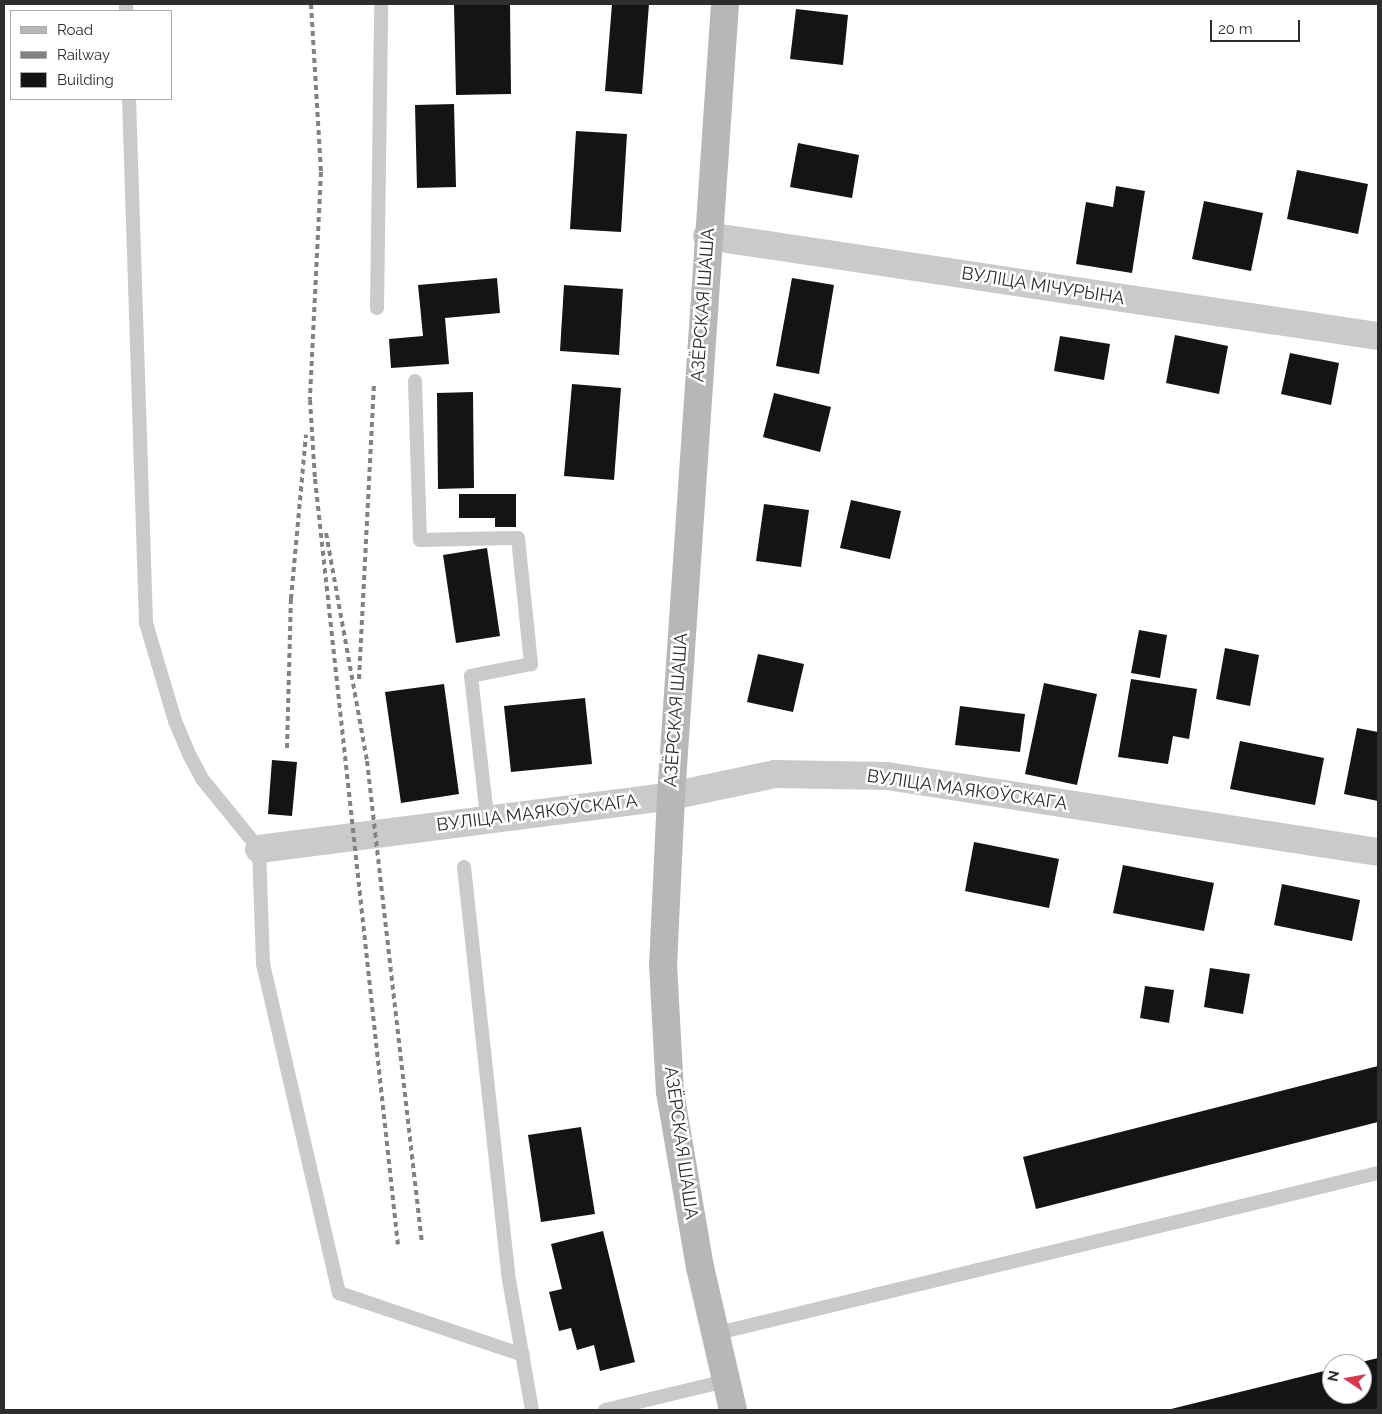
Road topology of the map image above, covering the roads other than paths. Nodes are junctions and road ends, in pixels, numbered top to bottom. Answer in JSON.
{"nodes":[{"id":1,"x":381,"y":4,"type":"edge"},
{"id":2,"x":725,"y":4,"type":"edge"},
{"id":3,"x":129,"y":100,"type":"edge"},
{"id":4,"x":707,"y":236,"type":"junction"},
{"id":5,"x":377,"y":308,"type":"dead end"},
{"id":6,"x":1378,"y":336,"type":"edge"},
{"id":7,"x":415,"y":381,"type":"dead end"},
{"id":8,"x":671,"y":796,"type":"junction"},
{"id":9,"x":487,"y":818,"type":"junction"},
{"id":10,"x":259,"y":849,"type":"junction"},
{"id":11,"x":1378,"y":852,"type":"edge"},
{"id":12,"x":464,"y":867,"type":"dead end"},
{"id":13,"x":1378,"y":1173,"type":"edge"},
{"id":14,"x":714,"y":1334,"type":"junction"},
{"id":15,"x":522,"y":1354,"type":"junction"},
{"id":16,"x":726,"y":1381,"type":"junction"},
{"id":17,"x":532,"y":1410,"type":"edge"},
{"id":18,"x":604,"y":1410,"type":"edge"},
{"id":19,"x":734,"y":1410,"type":"edge"}],
"edges":[{"from":1,"to":5,"type":"lane"},
{"from":2,"to":4,"type":"main road","name":"АЗЁРСКАЯ ШАША"},
{"from":3,"to":10,"type":"lane"},
{"from":4,"to":6,"type":"street","name":"ВУЛІЦА МІЧУРЫНА"},
{"from":4,"to":8,"type":"main road","name":"АЗЁРСКАЯ ШАША"},
{"from":7,"to":9,"type":"lane"},
{"from":8,"to":9,"type":"street","name":"ВУЛІЦА МАЯКОЎСКАГА"},
{"from":8,"to":11,"type":"street","name":"ВУЛІЦА МАЯКОЎСКАГА"},
{"from":8,"to":14,"type":"main road","name":"АЗЁРСКАЯ ШАША"},
{"from":9,"to":10,"type":"street","name":"ВУЛІЦА МАЯКОЎСКАГА"},
{"from":10,"to":15,"type":"lane"},
{"from":12,"to":15,"type":"lane"},
{"from":13,"to":14,"type":"lane"},
{"from":14,"to":16,"type":"main road","name":"АЗЁРСКАЯ ШАША"},
{"from":15,"to":17,"type":"lane"},
{"from":16,"to":18,"type":"lane"},
{"from":16,"to":19,"type":"main road","name":"АЗЁРСКАЯ ШАША"}]}
